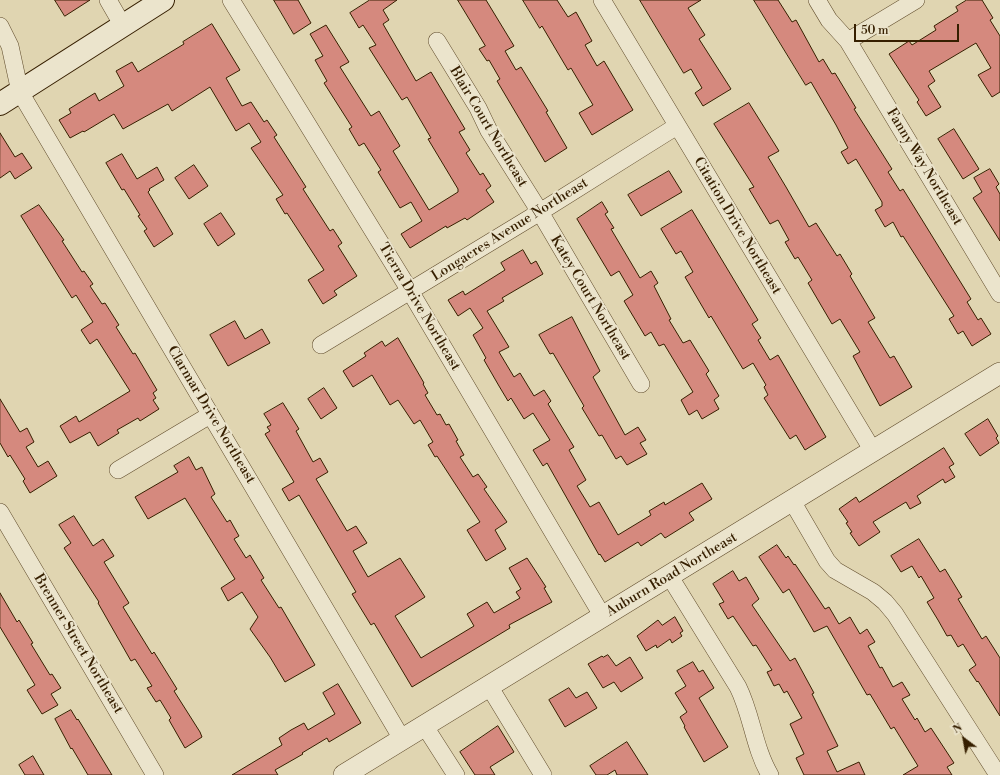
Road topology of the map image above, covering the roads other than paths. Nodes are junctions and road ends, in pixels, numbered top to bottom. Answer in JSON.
{"nodes":[{"id":1,"x":108,"y":0,"type":"edge"},
{"id":2,"x":163,"y":0,"type":"edge"},
{"id":3,"x":231,"y":0,"type":"edge"},
{"id":4,"x":602,"y":0,"type":"edge"},
{"id":5,"x":817,"y":0,"type":"edge"},
{"id":6,"x":916,"y":0,"type":"edge"},
{"id":7,"x":0,"y":26,"type":"edge"},
{"id":8,"x":123,"y":26,"type":"junction"},
{"id":9,"x":848,"y":40,"type":"junction"},
{"id":10,"x":437,"y":41,"type":"dead end"},
{"id":11,"x":20,"y":92,"type":"junction"},
{"id":12,"x":0,"y":104,"type":"edge"},
{"id":13,"x":677,"y":126,"type":"junction"},
{"id":14,"x":540,"y":212,"type":"junction"},
{"id":15,"x":410,"y":291,"type":"junction"},
{"id":16,"x":1000,"y":294,"type":"edge"},
{"id":17,"x":321,"y":345,"type":"dead end"},
{"id":18,"x":1000,"y":374,"type":"edge"},
{"id":19,"x":641,"y":384,"type":"dead end"},
{"id":20,"x":210,"y":415,"type":"junction"},
{"id":21,"x":873,"y":451,"type":"junction"},
{"id":22,"x":118,"y":470,"type":"dead end"},
{"id":23,"x":792,"y":501,"type":"junction"},
{"id":24,"x":0,"y":512,"type":"edge"},
{"id":25,"x":670,"y":577,"type":"junction"},
{"id":26,"x":603,"y":617,"type":"junction"},
{"id":27,"x":488,"y":686,"type":"junction"},
{"id":28,"x":424,"y":725,"type":"junction"},
{"id":29,"x":402,"y":739,"type":"junction"},
{"id":30,"x":155,"y":775,"type":"edge"},
{"id":31,"x":344,"y":775,"type":"edge"},
{"id":32,"x":456,"y":775,"type":"edge"},
{"id":33,"x":543,"y":775,"type":"edge"},
{"id":34,"x":770,"y":775,"type":"edge"},
{"id":35,"x":998,"y":775,"type":"edge"}],
"edges":[{"from":1,"to":8,"type":"street"},
{"from":2,"to":8,"type":"main road"},
{"from":3,"to":15,"type":"street","name":"Tierra Drive Northeast"},
{"from":4,"to":13,"type":"street","name":"Citation Drive Northeast"},
{"from":5,"to":9,"type":"street","name":"Fanny Way Northeast"},
{"from":6,"to":9,"type":"street"},
{"from":7,"to":11,"type":"street","name":"Clarmar Drive Northeast"},
{"from":8,"to":11,"type":"main road"},
{"from":9,"to":16,"type":"street","name":"Fanny Way Northeast"},
{"from":10,"to":14,"type":"street","name":"Blair Court Northeast"},
{"from":11,"to":12,"type":"main road"},
{"from":11,"to":20,"type":"street","name":"Clarmar Drive Northeast"},
{"from":13,"to":14,"type":"street","name":"Longacres Avenue Northeast"},
{"from":13,"to":21,"type":"street","name":"Citation Drive Northeast"},
{"from":14,"to":15,"type":"street","name":"Longacres Avenue Northeast"},
{"from":14,"to":19,"type":"street","name":"Katey Court Northeast"},
{"from":15,"to":17,"type":"street","name":"Longacres Avenue Northeast"},
{"from":15,"to":26,"type":"street","name":"Tierra Drive Northeast"},
{"from":18,"to":21,"type":"street","name":"Auburn Road Northeast"},
{"from":20,"to":22,"type":"street"},
{"from":20,"to":29,"type":"street","name":"Clarmar Drive Northeast"},
{"from":21,"to":23,"type":"street","name":"Auburn Road Northeast"},
{"from":23,"to":25,"type":"street","name":"Auburn Road Northeast"},
{"from":23,"to":35,"type":"street"},
{"from":24,"to":30,"type":"street","name":"Brenner Street Northeast"},
{"from":25,"to":26,"type":"street","name":"Auburn Road Northeast"},
{"from":25,"to":34,"type":"street"},
{"from":26,"to":27,"type":"street","name":"Auburn Road Northeast"},
{"from":27,"to":28,"type":"street","name":"Auburn Road Northeast"},
{"from":27,"to":33,"type":"street"},
{"from":28,"to":29,"type":"street","name":"Auburn Road Northeast"},
{"from":28,"to":32,"type":"street"},
{"from":29,"to":31,"type":"street","name":"Auburn Road Northeast"}]}
